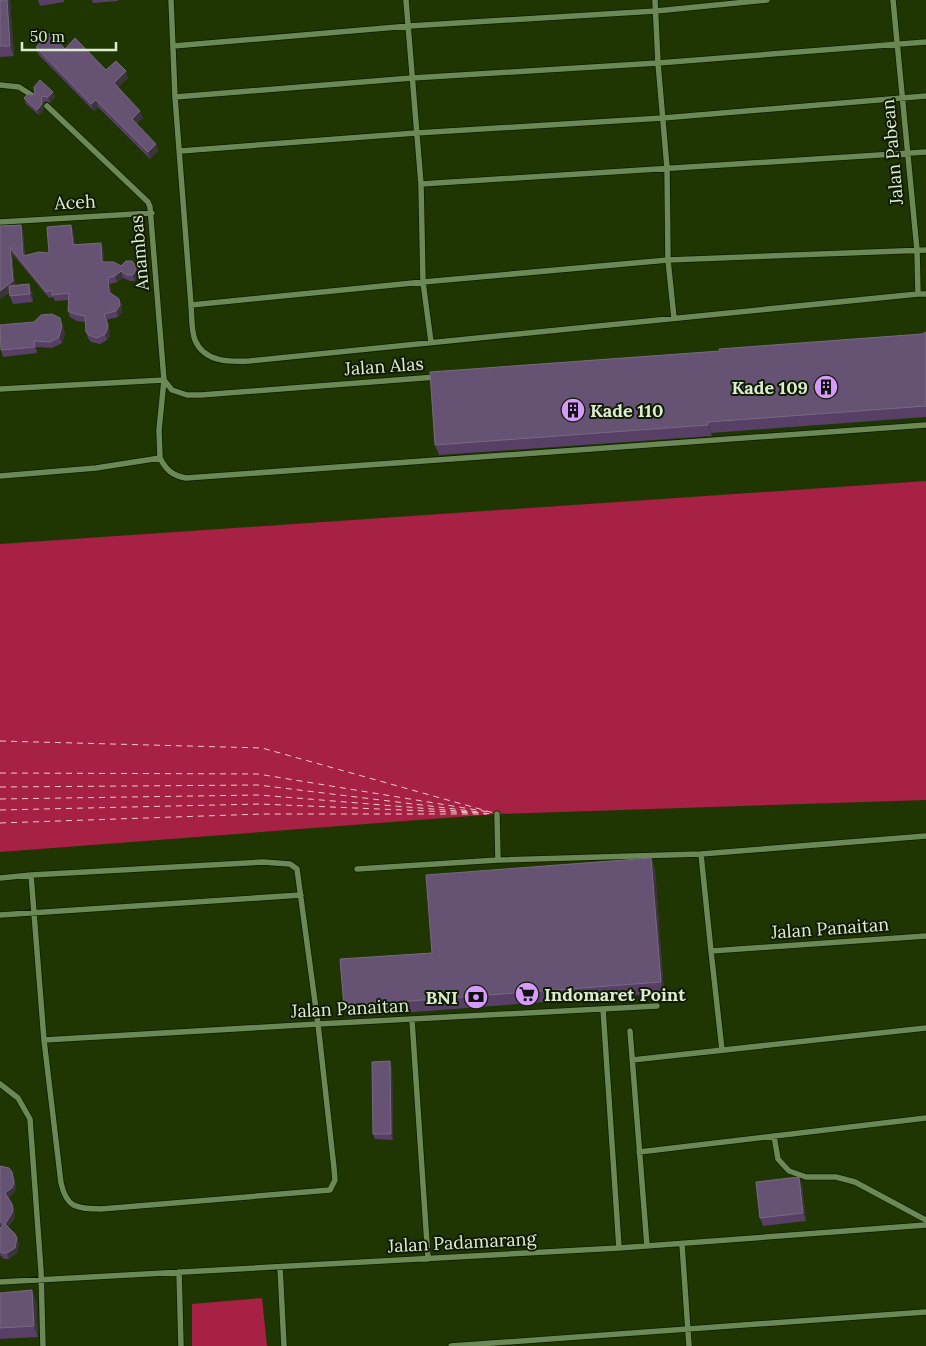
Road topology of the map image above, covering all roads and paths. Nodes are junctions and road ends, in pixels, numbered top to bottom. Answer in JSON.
{"nodes":[{"id":1,"x":171,"y":0,"type":"edge"},
{"id":2,"x":406,"y":0,"type":"edge"},
{"id":3,"x":655,"y":0,"type":"edge"},
{"id":4,"x":767,"y":0,"type":"edge"},
{"id":5,"x":893,"y":0,"type":"edge"},
{"id":6,"x":656,"y":11,"type":"junction"},
{"id":7,"x":409,"y":26,"type":"junction"},
{"id":8,"x":926,"y":42,"type":"edge"},
{"id":9,"x":896,"y":45,"type":"junction"},
{"id":10,"x":173,"y":46,"type":"junction"},
{"id":11,"x":658,"y":63,"type":"junction"},
{"id":12,"x":412,"y":78,"type":"junction"},
{"id":13,"x":0,"y":85,"type":"edge"},
{"id":14,"x":34,"y":96,"type":"edge"},
{"id":15,"x":926,"y":96,"type":"edge"},
{"id":16,"x":175,"y":97,"type":"junction"},
{"id":17,"x":902,"y":98,"type":"junction"},
{"id":18,"x":47,"y":106,"type":"dead end"},
{"id":19,"x":663,"y":118,"type":"junction"},
{"id":20,"x":416,"y":132,"type":"junction"},
{"id":21,"x":180,"y":151,"type":"junction"},
{"id":22,"x":926,"y":152,"type":"edge"},
{"id":23,"x":907,"y":154,"type":"junction"},
{"id":24,"x":667,"y":168,"type":"junction"},
{"id":25,"x":421,"y":184,"type":"junction"},
{"id":26,"x":152,"y":213,"type":"junction"},
{"id":27,"x":0,"y":222,"type":"edge"},
{"id":28,"x":917,"y":250,"type":"junction"},
{"id":29,"x":926,"y":250,"type":"edge"},
{"id":30,"x":668,"y":260,"type":"junction"},
{"id":31,"x":423,"y":282,"type":"junction"},
{"id":32,"x":918,"y":294,"type":"junction"},
{"id":33,"x":926,"y":294,"type":"edge"},
{"id":34,"x":191,"y":305,"type":"junction"},
{"id":35,"x":674,"y":318,"type":"junction"},
{"id":36,"x":431,"y":342,"type":"junction"},
{"id":37,"x":439,"y":377,"type":"edge"},
{"id":38,"x":164,"y":380,"type":"junction"},
{"id":39,"x":0,"y":389,"type":"edge"},
{"id":40,"x":926,"y":426,"type":"edge"},
{"id":41,"x":160,"y":458,"type":"junction"},
{"id":42,"x":0,"y":476,"type":"edge"},
{"id":43,"x":497,"y":814,"type":"dead end"},
{"id":44,"x":926,"y":836,"type":"edge"},
{"id":45,"x":701,"y":854,"type":"junction"},
{"id":46,"x":498,"y":860,"type":"junction"},
{"id":47,"x":357,"y":869,"type":"dead end"},
{"id":48,"x":31,"y":876,"type":"junction"},
{"id":49,"x":0,"y":878,"type":"edge"},
{"id":50,"x":301,"y":895,"type":"junction"},
{"id":51,"x":34,"y":913,"type":"junction"},
{"id":52,"x":0,"y":915,"type":"edge"},
{"id":53,"x":926,"y":936,"type":"edge"},
{"id":54,"x":711,"y":951,"type":"junction"},
{"id":55,"x":657,"y":1006,"type":"dead end"},
{"id":56,"x":603,"y":1009,"type":"junction"},
{"id":57,"x":412,"y":1020,"type":"junction"},
{"id":58,"x":318,"y":1024,"type":"junction"},
{"id":59,"x":926,"y":1028,"type":"edge"},
{"id":60,"x":630,"y":1032,"type":"dead end"},
{"id":61,"x":44,"y":1040,"type":"junction"},
{"id":62,"x":722,"y":1050,"type":"junction"},
{"id":63,"x":632,"y":1060,"type":"junction"},
{"id":64,"x":0,"y":1084,"type":"edge"},
{"id":65,"x":926,"y":1118,"type":"edge"},
{"id":66,"x":774,"y":1136,"type":"junction"},
{"id":67,"x":639,"y":1152,"type":"junction"},
{"id":68,"x":926,"y":1220,"type":"edge"},
{"id":69,"x":926,"y":1225,"type":"edge"},
{"id":70,"x":682,"y":1244,"type":"junction"},
{"id":71,"x":648,"y":1246,"type":"junction"},
{"id":72,"x":619,"y":1248,"type":"junction"},
{"id":73,"x":428,"y":1259,"type":"junction"},
{"id":74,"x":280,"y":1267,"type":"junction"},
{"id":75,"x":178,"y":1272,"type":"junction"},
{"id":76,"x":41,"y":1279,"type":"junction"},
{"id":77,"x":0,"y":1282,"type":"edge"},
{"id":78,"x":926,"y":1312,"type":"edge"},
{"id":79,"x":688,"y":1329,"type":"junction"},
{"id":80,"x":43,"y":1346,"type":"edge"},
{"id":81,"x":181,"y":1346,"type":"edge"},
{"id":82,"x":284,"y":1346,"type":"edge"},
{"id":83,"x":451,"y":1346,"type":"edge"},
{"id":84,"x":689,"y":1346,"type":"edge"}],
"edges":[{"from":1,"to":10,"type":"lane"},
{"from":2,"to":7,"type":"lane"},
{"from":3,"to":6,"type":"lane"},
{"from":4,"to":6,"type":"lane"},
{"from":5,"to":9,"type":"lane","name":"Jalan Pabean"},
{"from":6,"to":7,"type":"lane"},
{"from":6,"to":11,"type":"lane"},
{"from":7,"to":10,"type":"lane"},
{"from":7,"to":12,"type":"lane"},
{"from":8,"to":9,"type":"lane"},
{"from":9,"to":11,"type":"lane"},
{"from":9,"to":17,"type":"lane","name":"Jalan Pabean"},
{"from":10,"to":16,"type":"lane"},
{"from":11,"to":12,"type":"lane"},
{"from":11,"to":19,"type":"lane"},
{"from":12,"to":16,"type":"lane"},
{"from":12,"to":20,"type":"lane"},
{"from":13,"to":14,"type":"lane"},
{"from":15,"to":17,"type":"lane"},
{"from":16,"to":21,"type":"lane"},
{"from":17,"to":19,"type":"lane"},
{"from":17,"to":23,"type":"lane","name":"Jalan Pabean"},
{"from":18,"to":26,"type":"lane","name":"Anambas"},
{"from":19,"to":20,"type":"lane"},
{"from":19,"to":24,"type":"lane"},
{"from":20,"to":21,"type":"lane"},
{"from":20,"to":25,"type":"lane"},
{"from":21,"to":34,"type":"lane"},
{"from":22,"to":23,"type":"lane"},
{"from":23,"to":24,"type":"lane"},
{"from":23,"to":28,"type":"lane","name":"Jalan Pabean"},
{"from":24,"to":25,"type":"lane"},
{"from":24,"to":30,"type":"lane"},
{"from":25,"to":31,"type":"lane"},
{"from":26,"to":27,"type":"lane","name":"Aceh"},
{"from":26,"to":38,"type":"lane","name":"Anambas"},
{"from":28,"to":29,"type":"lane"},
{"from":28,"to":30,"type":"lane"},
{"from":28,"to":32,"type":"lane","name":"Jalan Pabean"},
{"from":30,"to":31,"type":"lane"},
{"from":30,"to":35,"type":"lane"},
{"from":31,"to":34,"type":"lane"},
{"from":31,"to":36,"type":"lane"},
{"from":32,"to":33,"type":"lane"},
{"from":32,"to":35,"type":"lane"},
{"from":34,"to":36,"type":"lane"},
{"from":35,"to":36,"type":"lane"},
{"from":37,"to":38,"type":"lane","name":"Jalan Alas"},
{"from":38,"to":39,"type":"lane"},
{"from":38,"to":41,"type":"lane","name":"Anambas"},
{"from":40,"to":41,"type":"lane"},
{"from":41,"to":42,"type":"lane"},
{"from":43,"to":46,"type":"lane"},
{"from":44,"to":45,"type":"lane"},
{"from":45,"to":46,"type":"lane"},
{"from":45,"to":54,"type":"lane"},
{"from":46,"to":47,"type":"lane"},
{"from":48,"to":49,"type":"lane"},
{"from":48,"to":50,"type":"lane"},
{"from":48,"to":51,"type":"lane"},
{"from":50,"to":51,"type":"lane"},
{"from":50,"to":58,"type":"lane"},
{"from":51,"to":52,"type":"lane"},
{"from":51,"to":61,"type":"lane"},
{"from":53,"to":54,"type":"lane","name":"Jalan Panaitan"},
{"from":54,"to":62,"type":"lane"},
{"from":55,"to":56,"type":"lane","name":"Jalan Panaitan"},
{"from":56,"to":57,"type":"lane","name":"Jalan Panaitan"},
{"from":56,"to":72,"type":"lane"},
{"from":57,"to":58,"type":"lane","name":"Jalan Panaitan"},
{"from":57,"to":73,"type":"lane"},
{"from":58,"to":61,"type":"lane","name":"Jalan Panaitan"},
{"from":58,"to":61,"type":"lane"},
{"from":59,"to":62,"type":"lane"},
{"from":60,"to":63,"type":"lane"},
{"from":62,"to":63,"type":"lane"},
{"from":63,"to":67,"type":"lane"},
{"from":64,"to":76,"type":"lane"},
{"from":65,"to":66,"type":"lane"},
{"from":66,"to":67,"type":"lane"},
{"from":66,"to":68,"type":"lane"},
{"from":67,"to":71,"type":"lane"},
{"from":69,"to":70,"type":"lane","name":"Jalan Padamarang"},
{"from":70,"to":71,"type":"lane","name":"Jalan Padamarang"},
{"from":70,"to":79,"type":"lane"},
{"from":71,"to":72,"type":"lane","name":"Jalan Padamarang"},
{"from":72,"to":73,"type":"lane","name":"Jalan Padamarang"},
{"from":73,"to":74,"type":"lane","name":"Jalan Padamarang"},
{"from":74,"to":75,"type":"lane","name":"Jalan Padamarang"},
{"from":74,"to":82,"type":"lane"},
{"from":75,"to":76,"type":"lane","name":"Jalan Padamarang"},
{"from":75,"to":81,"type":"lane"},
{"from":76,"to":77,"type":"lane","name":"Jalan Padamarang"},
{"from":76,"to":80,"type":"lane"},
{"from":78,"to":79,"type":"lane"},
{"from":79,"to":83,"type":"lane"},
{"from":79,"to":84,"type":"lane"}]}
